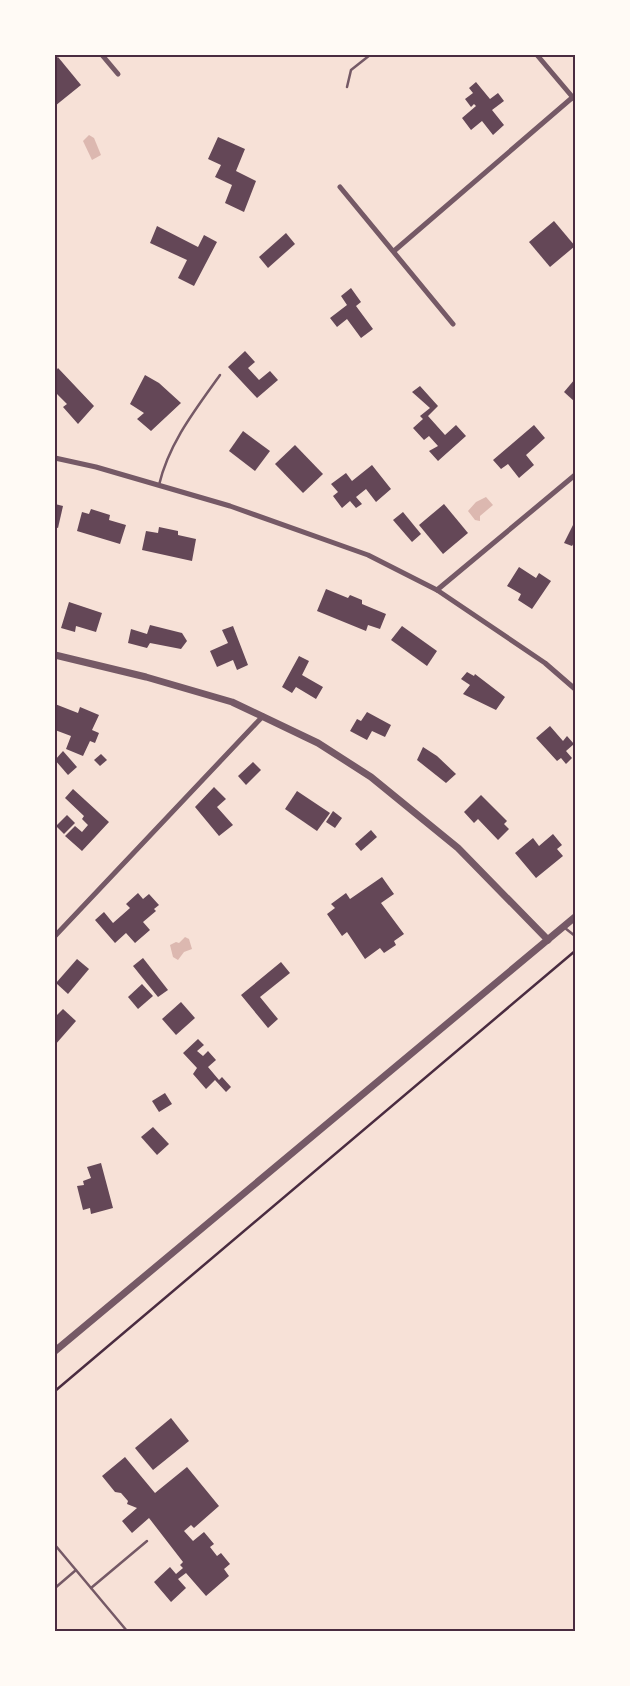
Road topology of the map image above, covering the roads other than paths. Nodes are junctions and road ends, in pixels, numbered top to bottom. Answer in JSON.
{"nodes":[{"id":1,"x":102,"y":55,"type":"edge"},
{"id":2,"x":370,"y":55,"type":"edge"},
{"id":3,"x":538,"y":55,"type":"edge"},
{"id":4,"x":118,"y":74,"type":"dead end"},
{"id":5,"x":347,"y":87,"type":"dead end"},
{"id":6,"x":574,"y":99,"type":"edge"},
{"id":7,"x":340,"y":187,"type":"dead end"},
{"id":8,"x":394,"y":251,"type":"junction"},
{"id":9,"x":453,"y":324,"type":"dead end"},
{"id":10,"x":220,"y":375,"type":"dead end"},
{"id":11,"x":55,"y":458,"type":"edge"},
{"id":12,"x":575,"y":475,"type":"edge"},
{"id":13,"x":159,"y":485,"type":"junction"},
{"id":14,"x":437,"y":590,"type":"junction"},
{"id":15,"x":55,"y":654,"type":"edge"},
{"id":16,"x":575,"y":689,"type":"edge"},
{"id":17,"x":263,"y":716,"type":"junction"},
{"id":18,"x":575,"y":917,"type":"edge"},
{"id":19,"x":564,"y":927,"type":"junction"},
{"id":20,"x":55,"y":936,"type":"edge"},
{"id":21,"x":575,"y":936,"type":"edge"},
{"id":22,"x":548,"y":940,"type":"junction"},
{"id":23,"x":55,"y":1351,"type":"edge"},
{"id":24,"x":147,"y":1541,"type":"dead end"},
{"id":25,"x":55,"y":1546,"type":"edge"},
{"id":26,"x":76,"y":1570,"type":"junction"},
{"id":27,"x":55,"y":1588,"type":"edge"},
{"id":28,"x":91,"y":1588,"type":"junction"},
{"id":29,"x":127,"y":1631,"type":"edge"}],
"edges":[{"from":1,"to":4,"type":"street"},
{"from":2,"to":5,"type":"lane"},
{"from":3,"to":6,"type":"street"},
{"from":6,"to":8,"type":"street"},
{"from":7,"to":8,"type":"street"},
{"from":8,"to":9,"type":"street"},
{"from":10,"to":13,"type":"lane"},
{"from":11,"to":13,"type":"street"},
{"from":12,"to":14,"type":"street"},
{"from":13,"to":14,"type":"street"},
{"from":14,"to":16,"type":"street"},
{"from":15,"to":17,"type":"street"},
{"from":17,"to":20,"type":"street"},
{"from":17,"to":22,"type":"street"},
{"from":18,"to":19,"type":"street"},
{"from":19,"to":21,"type":"lane"},
{"from":19,"to":22,"type":"street"},
{"from":22,"to":23,"type":"street"},
{"from":24,"to":28,"type":"lane"},
{"from":25,"to":26,"type":"lane"},
{"from":26,"to":27,"type":"lane"},
{"from":26,"to":28,"type":"lane"},
{"from":28,"to":29,"type":"lane"}]}
